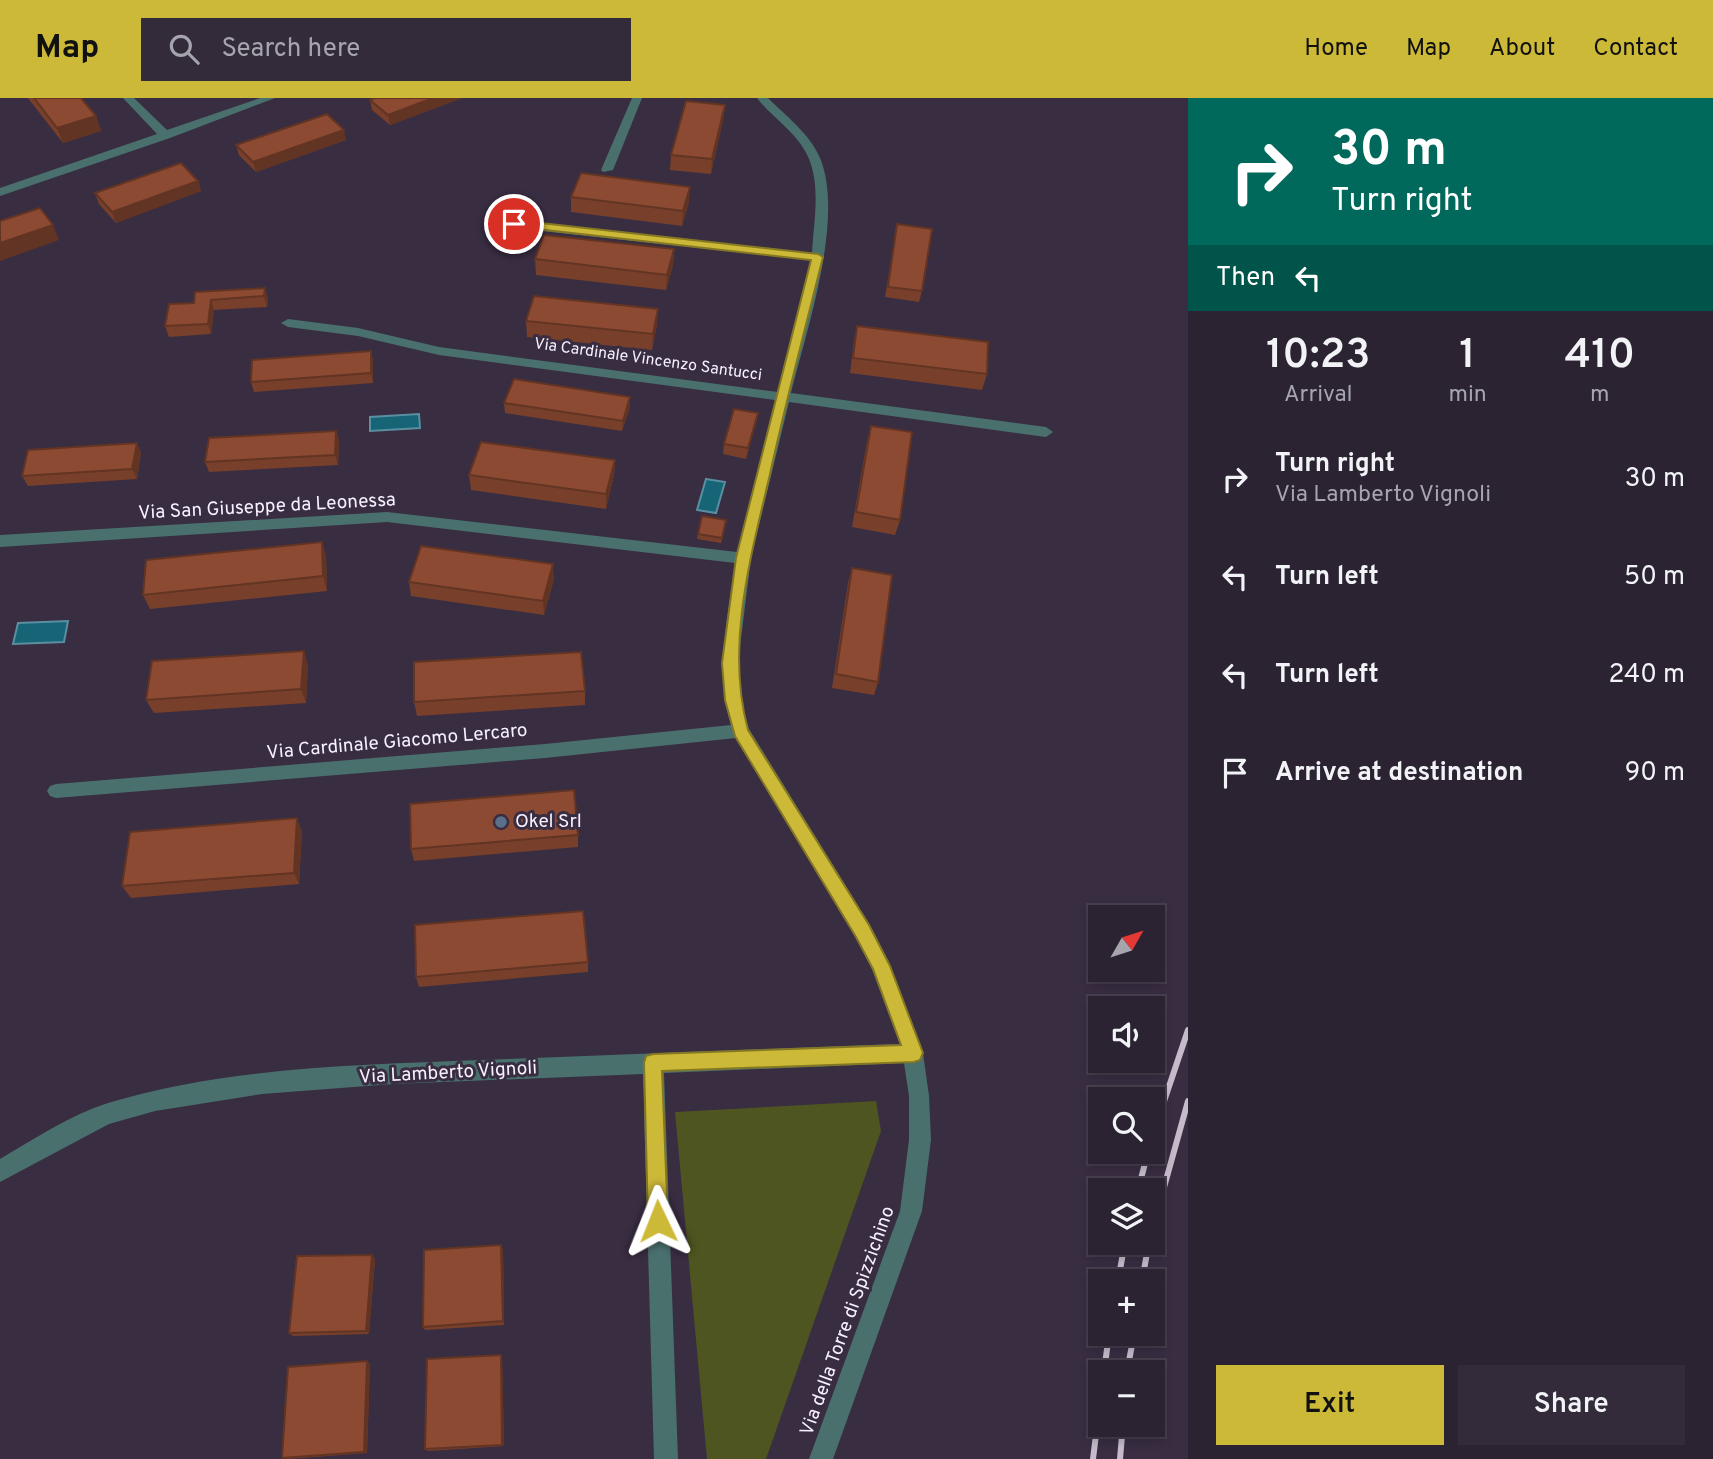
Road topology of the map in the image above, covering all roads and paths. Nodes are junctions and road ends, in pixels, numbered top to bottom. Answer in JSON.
{"nodes":[{"id":1,"x":128,"y":98,"type":"edge"},
{"id":2,"x":270,"y":98,"type":"edge"},
{"id":3,"x":637,"y":98,"type":"edge"},
{"id":4,"x":762,"y":98,"type":"edge"},
{"id":5,"x":166,"y":136,"type":"junction"},
{"id":6,"x":607,"y":170,"type":"dead end"},
{"id":7,"x":0,"y":192,"type":"edge"},
{"id":8,"x":514,"y":224,"type":"dead end"},
{"id":9,"x":818,"y":257,"type":"junction"},
{"id":10,"x":288,"y":323,"type":"dead end"},
{"id":11,"x":781,"y":395,"type":"junction"},
{"id":12,"x":1046,"y":432,"type":"dead end"},
{"id":13,"x":0,"y":541,"type":"edge"},
{"id":14,"x":743,"y":558,"type":"junction"},
{"id":15,"x":741,"y":731,"type":"junction"},
{"id":16,"x":56,"y":791,"type":"dead end"},
{"id":17,"x":914,"y":1053,"type":"junction"},
{"id":18,"x":653,"y":1063,"type":"junction"},
{"id":19,"x":0,"y":1171,"type":"edge"},
{"id":20,"x":667,"y":1459,"type":"edge"},
{"id":21,"x":821,"y":1459,"type":"edge"}],
"edges":[{"from":1,"to":5,"type":"street"},
{"from":2,"to":5,"type":"street"},
{"from":3,"to":6,"type":"street"},
{"from":4,"to":9,"type":"street","name":"Via della Torre di Spizzichino"},
{"from":5,"to":7,"type":"street"},
{"from":8,"to":9,"type":"street"},
{"from":9,"to":11,"type":"street","name":"Via della Torre di Spizzichino"},
{"from":10,"to":11,"type":"street","name":"Via Cardinale Vincenzo Santucci"},
{"from":11,"to":12,"type":"street","name":"Via Cardinale Vincenzo Santucci"},
{"from":11,"to":14,"type":"street","name":"Via della Torre di Spizzichino"},
{"from":13,"to":14,"type":"street","name":"Via San Giuseppe da Leonessa"},
{"from":14,"to":15,"type":"street","name":"Via della Torre di Spizzichino"},
{"from":15,"to":16,"type":"street","name":"Via Cardinale Giacomo Lercaro"},
{"from":15,"to":17,"type":"street","name":"Via della Torre di Spizzichino"},
{"from":17,"to":18,"type":"street","name":"Via Lamberto Vignoli"},
{"from":17,"to":21,"type":"street","name":"Via della Torre di Spizzichino"},
{"from":18,"to":19,"type":"street","name":"Via Lamberto Vignoli"},
{"from":18,"to":20,"type":"street"}]}
